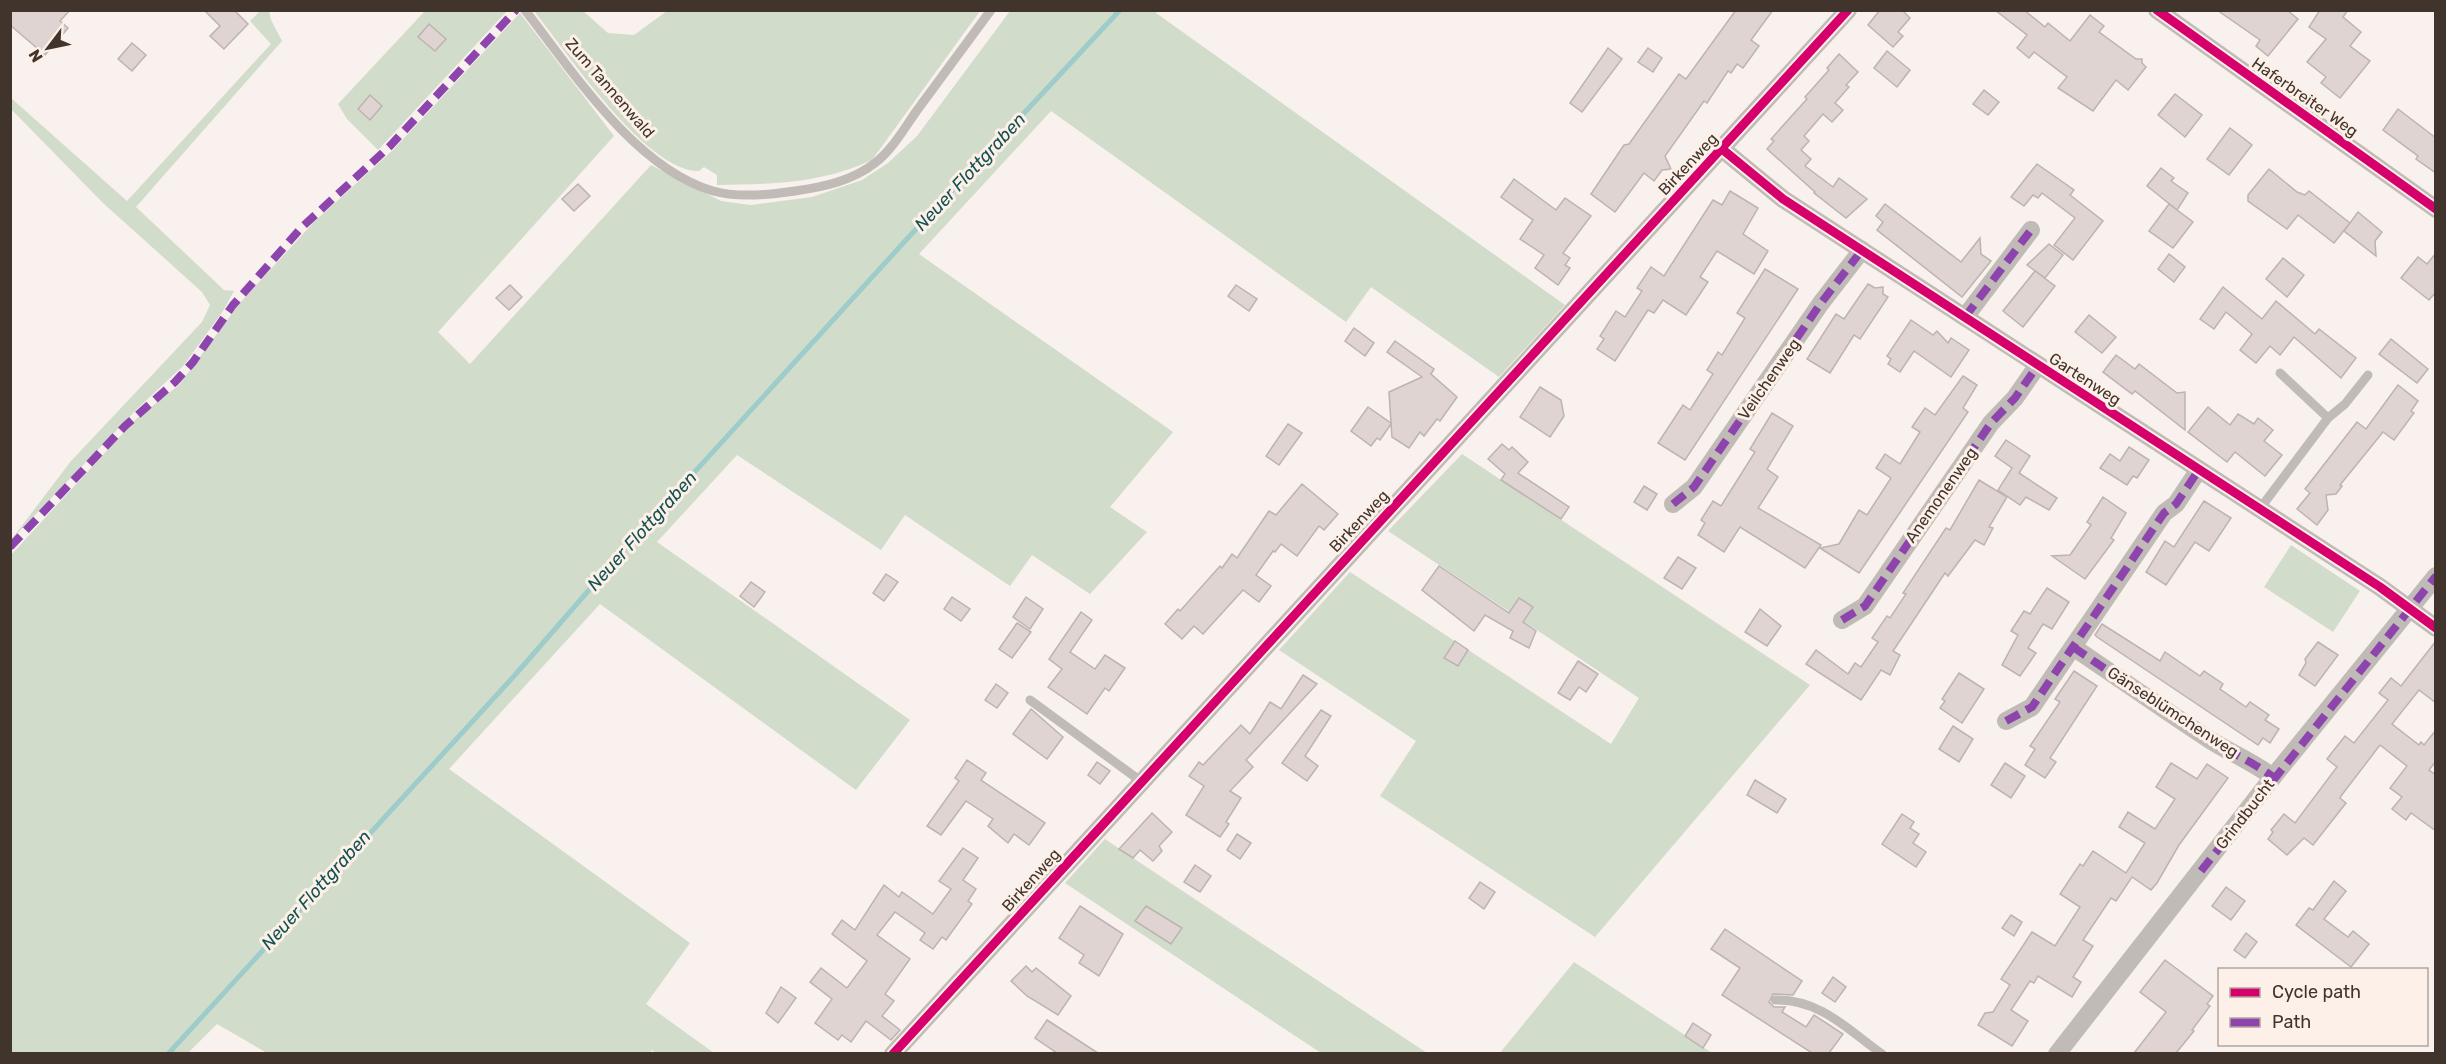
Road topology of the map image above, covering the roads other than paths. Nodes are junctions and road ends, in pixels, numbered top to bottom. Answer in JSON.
{"nodes":[{"id":1,"x":525,"y":10,"type":"edge"},
{"id":2,"x":991,"y":10,"type":"edge"},
{"id":3,"x":1848,"y":10,"type":"edge"},
{"id":4,"x":2157,"y":10,"type":"edge"},
{"id":5,"x":1722,"y":149,"type":"junction"},
{"id":6,"x":2436,"y":209,"type":"edge"},
{"id":7,"x":2031,"y":230,"type":"dead end"},
{"id":8,"x":1862,"y":250,"type":"junction"},
{"id":9,"x":1965,"y":317,"type":"junction"},
{"id":10,"x":2038,"y":365,"type":"junction"},
{"id":11,"x":2280,"y":373,"type":"dead end"},
{"id":12,"x":2368,"y":375,"type":"dead end"},
{"id":13,"x":2328,"y":418,"type":"junction"},
{"id":14,"x":2198,"y":471,"type":"junction"},
{"id":15,"x":1673,"y":504,"type":"dead end"},
{"id":16,"x":2259,"y":510,"type":"junction"},
{"id":17,"x":2436,"y":576,"type":"edge"},
{"id":18,"x":2410,"y":608,"type":"junction"},
{"id":19,"x":1842,"y":620,"type":"dead end"},
{"id":20,"x":2436,"y":628,"type":"edge"},
{"id":21,"x":2073,"y":647,"type":"junction"},
{"id":22,"x":1030,"y":700,"type":"dead end"},
{"id":23,"x":2006,"y":721,"type":"dead end"},
{"id":24,"x":2273,"y":777,"type":"junction"},
{"id":25,"x":1142,"y":782,"type":"junction"},
{"id":26,"x":1775,"y":1000,"type":"dead end"},
{"id":27,"x":893,"y":1053,"type":"edge"},
{"id":28,"x":1882,"y":1053,"type":"edge"},
{"id":29,"x":2057,"y":1053,"type":"edge"}],
"edges":[{"from":1,"to":2,"type":"lane","name":"Zum Tannenwald"},
{"from":3,"to":5,"type":"street","name":"Birkenweg"},
{"from":4,"to":6,"type":"street","name":"Haferbreiter Weg"},
{"from":5,"to":8,"type":"street","name":"Gartenweg"},
{"from":5,"to":25,"type":"street","name":"Birkenweg"},
{"from":7,"to":9,"type":"street"},
{"from":8,"to":9,"type":"street","name":"Gartenweg"},
{"from":8,"to":15,"type":"street","name":"Veilchenweg"},
{"from":9,"to":10,"type":"street","name":"Gartenweg"},
{"from":10,"to":14,"type":"street","name":"Gartenweg"},
{"from":10,"to":19,"type":"street","name":"Anemonenweg"},
{"from":11,"to":13,"type":"lane"},
{"from":12,"to":13,"type":"lane"},
{"from":13,"to":16,"type":"lane"},
{"from":14,"to":16,"type":"street","name":"Gartenweg"},
{"from":14,"to":21,"type":"street"},
{"from":16,"to":18,"type":"street","name":"Gartenweg"},
{"from":17,"to":18,"type":"street","name":"Grindbucht"},
{"from":18,"to":20,"type":"street","name":"Gartenweg"},
{"from":18,"to":24,"type":"street","name":"Grindbucht"},
{"from":21,"to":23,"type":"street"},
{"from":21,"to":24,"type":"street","name":"Gänseblümchenweg"},
{"from":22,"to":25,"type":"lane"},
{"from":24,"to":29,"type":"street","name":"Grindbucht"},
{"from":25,"to":27,"type":"street","name":"Birkenweg"},
{"from":26,"to":28,"type":"lane"}]}
